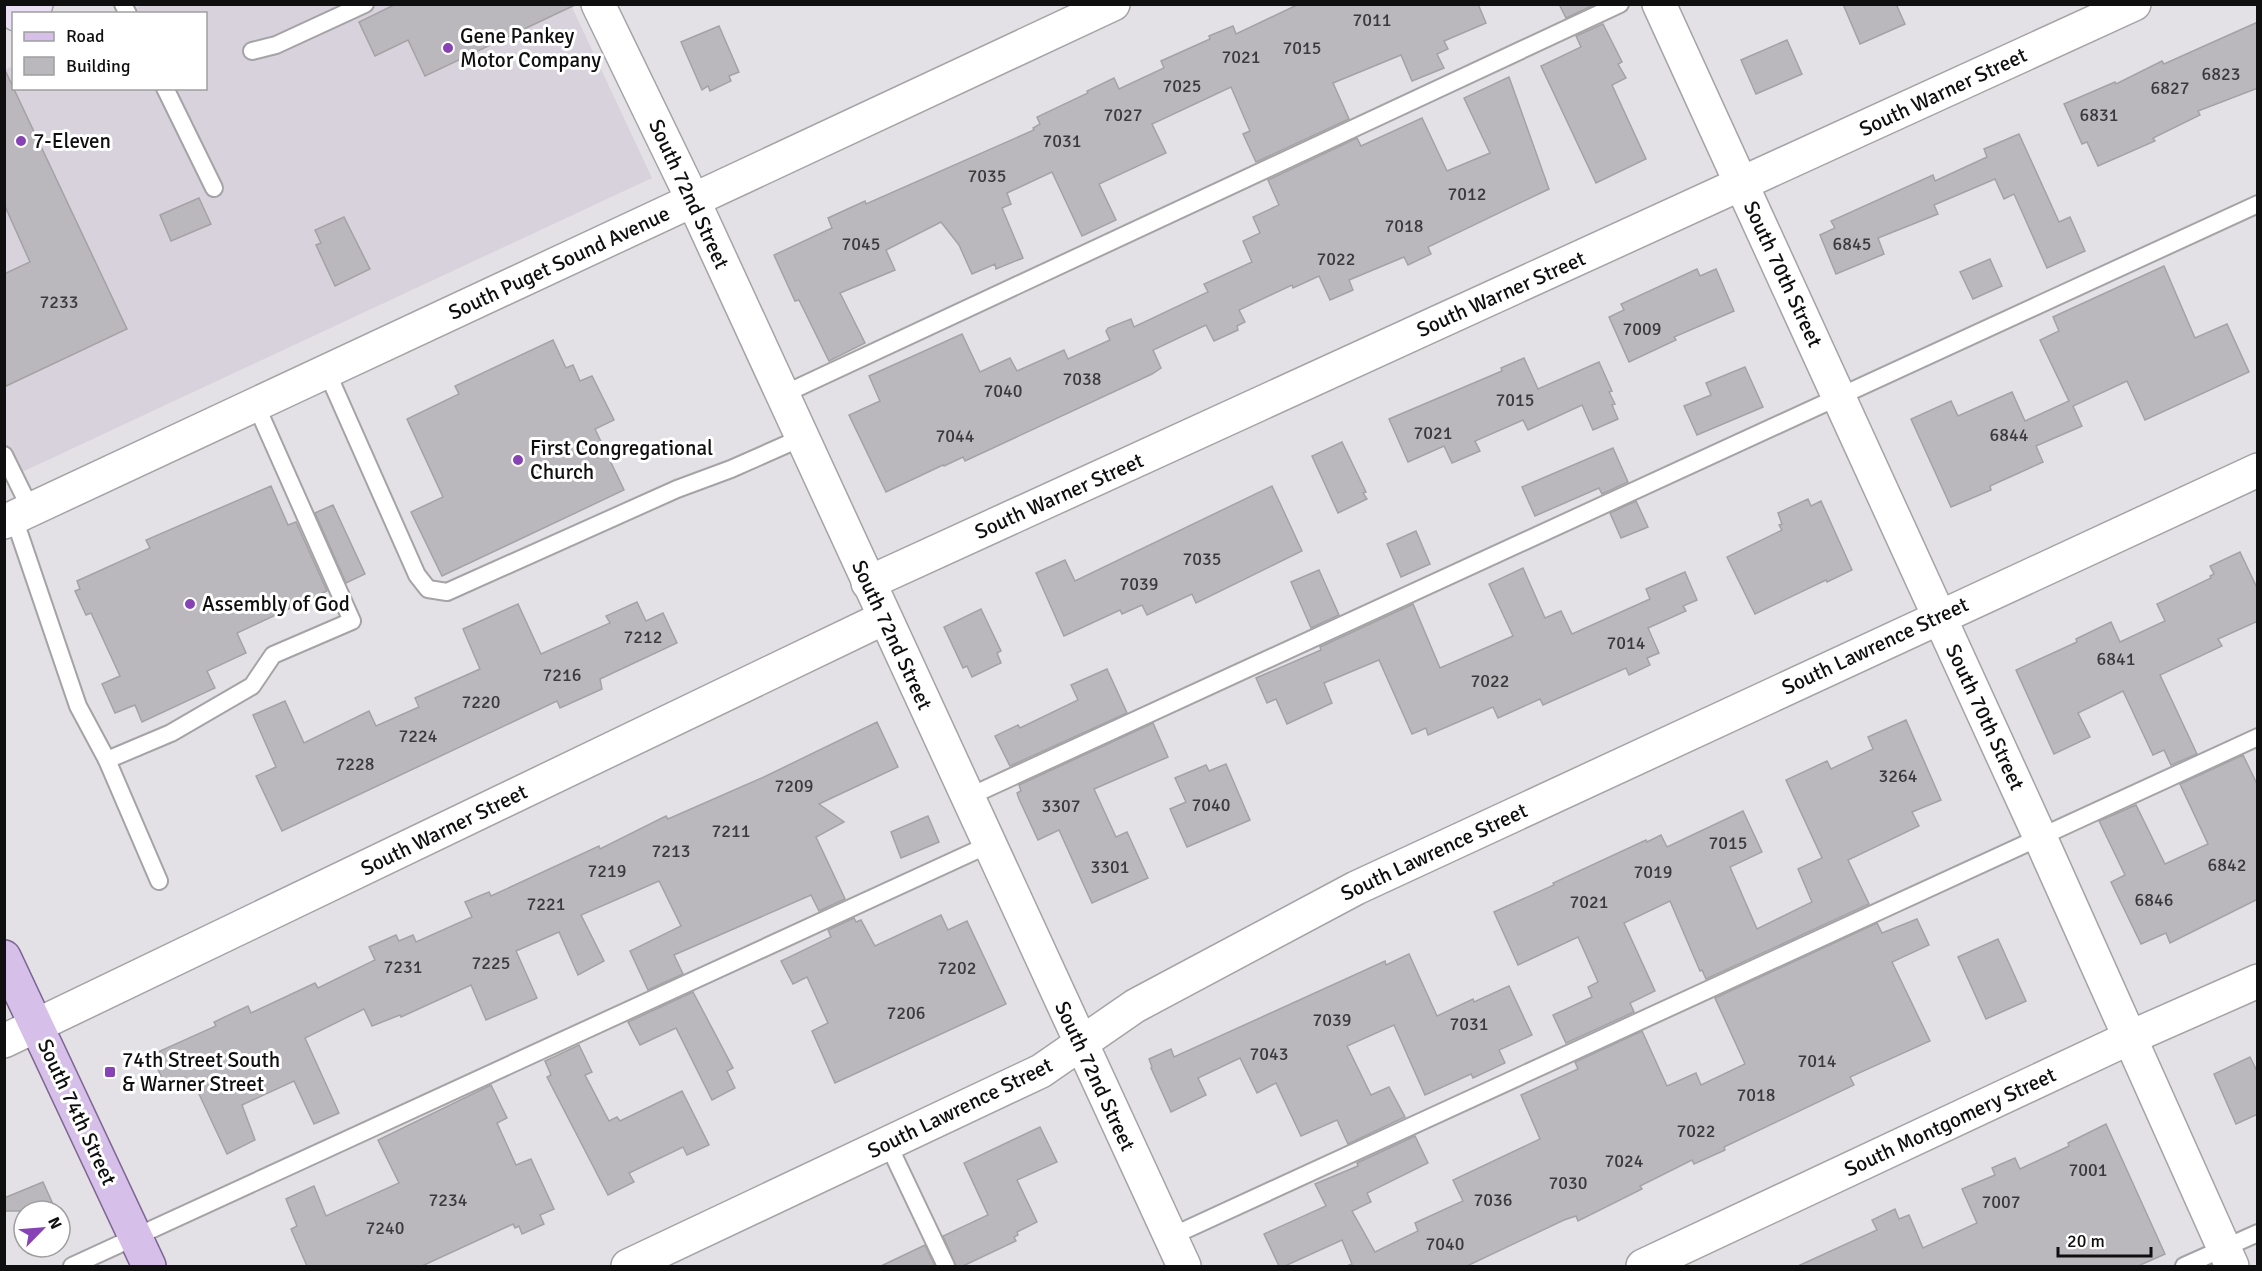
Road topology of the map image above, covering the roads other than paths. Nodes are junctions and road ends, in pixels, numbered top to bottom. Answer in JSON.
{"nodes":[{"id":1,"x":365,"y":4,"type":"edge"},
{"id":2,"x":598,"y":4,"type":"edge"},
{"id":3,"x":1113,"y":4,"type":"edge"},
{"id":4,"x":1620,"y":4,"type":"edge"},
{"id":5,"x":1659,"y":4,"type":"edge"},
{"id":6,"x":2134,"y":4,"type":"edge"},
{"id":7,"x":252,"y":51,"type":"dead end"},
{"id":8,"x":166,"y":90,"type":"edge"},
{"id":9,"x":1742,"y":185,"type":"junction"},
{"id":10,"x":214,"y":188,"type":"dead end"},
{"id":11,"x":693,"y":200,"type":"junction"},
{"id":12,"x":2258,"y":204,"type":"edge"},
{"id":13,"x":327,"y":372,"type":"junction"},
{"id":14,"x":782,"y":395,"type":"junction"},
{"id":15,"x":1838,"y":395,"type":"junction"},
{"id":16,"x":256,"y":405,"type":"junction"},
{"id":17,"x":801,"y":438,"type":"junction"},
{"id":18,"x":4,"y":455,"type":"edge"},
{"id":19,"x":2258,"y":470,"type":"edge"},
{"id":20,"x":17,"y":517,"type":"edge"},
{"id":21,"x":868,"y":584,"type":"junction"},
{"id":22,"x":1939,"y":616,"type":"junction"},
{"id":23,"x":884,"y":618,"type":"junction"},
{"id":24,"x":2258,"y":737,"type":"edge"},
{"id":25,"x":106,"y":760,"type":"junction"},
{"id":26,"x":966,"y":798,"type":"junction"},
{"id":27,"x":2040,"y":837,"type":"junction"},
{"id":28,"x":988,"y":845,"type":"junction"},
{"id":29,"x":159,"y":882,"type":"dead end"},
{"id":30,"x":4,"y":957,"type":"edge"},
{"id":31,"x":2258,"y":981,"type":"edge"},
{"id":32,"x":37,"y":1026,"type":"junction"},
{"id":33,"x":2128,"y":1038,"type":"junction"},
{"id":34,"x":4,"y":1041,"type":"edge"},
{"id":35,"x":1080,"y":1045,"type":"junction"},
{"id":36,"x":888,"y":1144,"type":"junction"},
{"id":37,"x":2258,"y":1233,"type":"edge"},
{"id":38,"x":1170,"y":1237,"type":"junction"},
{"id":39,"x":142,"y":1252,"type":"edge"},
{"id":40,"x":2228,"y":1257,"type":"edge"},
{"id":41,"x":72,"y":1266,"type":"edge"},
{"id":42,"x":628,"y":1266,"type":"edge"},
{"id":43,"x":946,"y":1266,"type":"edge"},
{"id":44,"x":1184,"y":1266,"type":"edge"},
{"id":45,"x":1643,"y":1266,"type":"edge"},
{"id":46,"x":2184,"y":1266,"type":"edge"}],
"edges":[{"from":1,"to":7,"type":"lane"},
{"from":2,"to":11,"type":"street","name":"South 72nd Street"},
{"from":3,"to":11,"type":"street","name":"South Puget Sound Avenue"},
{"from":4,"to":14,"type":"lane"},
{"from":5,"to":9,"type":"street","name":"South 70th Street"},
{"from":6,"to":9,"type":"street","name":"South Warner Street"},
{"from":8,"to":10,"type":"lane"},
{"from":9,"to":15,"type":"street","name":"South 70th Street"},
{"from":9,"to":21,"type":"street","name":"South Warner Street"},
{"from":11,"to":13,"type":"street","name":"South Puget Sound Avenue"},
{"from":11,"to":14,"type":"street","name":"South 72nd Street"},
{"from":12,"to":15,"type":"lane"},
{"from":13,"to":16,"type":"street","name":"South Puget Sound Avenue"},
{"from":13,"to":17,"type":"lane"},
{"from":14,"to":17,"type":"street","name":"South 72nd Street"},
{"from":15,"to":22,"type":"street","name":"South 70th Street"},
{"from":15,"to":26,"type":"lane"},
{"from":16,"to":20,"type":"street","name":"South Puget Sound Avenue"},
{"from":16,"to":25,"type":"lane"},
{"from":17,"to":21,"type":"street","name":"South 72nd Street"},
{"from":18,"to":20,"type":"lane"},
{"from":19,"to":22,"type":"street","name":"South Lawrence Street"},
{"from":20,"to":25,"type":"lane"},
{"from":21,"to":23,"type":"street","name":"South 72nd Street"},
{"from":22,"to":27,"type":"street","name":"South 70th Street"},
{"from":22,"to":35,"type":"street","name":"South Lawrence Street"},
{"from":23,"to":26,"type":"street","name":"South 72nd Street"},
{"from":23,"to":32,"type":"street","name":"South Warner Street"},
{"from":24,"to":27,"type":"lane"},
{"from":25,"to":29,"type":"lane"},
{"from":26,"to":28,"type":"street","name":"South 72nd Street"},
{"from":27,"to":33,"type":"street","name":"South 70th Street"},
{"from":27,"to":38,"type":"lane"},
{"from":28,"to":35,"type":"street","name":"South 72nd Street"},
{"from":28,"to":39,"type":"lane"},
{"from":30,"to":32,"type":"main road","name":"South 74th Street"},
{"from":31,"to":33,"type":"street","name":"South Montgomery Street"},
{"from":32,"to":34,"type":"street","name":"South Warner Street"},
{"from":32,"to":39,"type":"main road","name":"South 74th Street"},
{"from":33,"to":40,"type":"street","name":"South 70th Street"},
{"from":33,"to":45,"type":"street","name":"South Montgomery Street"},
{"from":35,"to":36,"type":"street","name":"South Lawrence Street"},
{"from":35,"to":38,"type":"street","name":"South 72nd Street"},
{"from":36,"to":42,"type":"street","name":"South Lawrence Street"},
{"from":36,"to":43,"type":"lane"},
{"from":37,"to":40,"type":"lane"},
{"from":38,"to":44,"type":"street","name":"South 72nd Street"},
{"from":39,"to":41,"type":"lane"},
{"from":40,"to":46,"type":"lane"}]}
